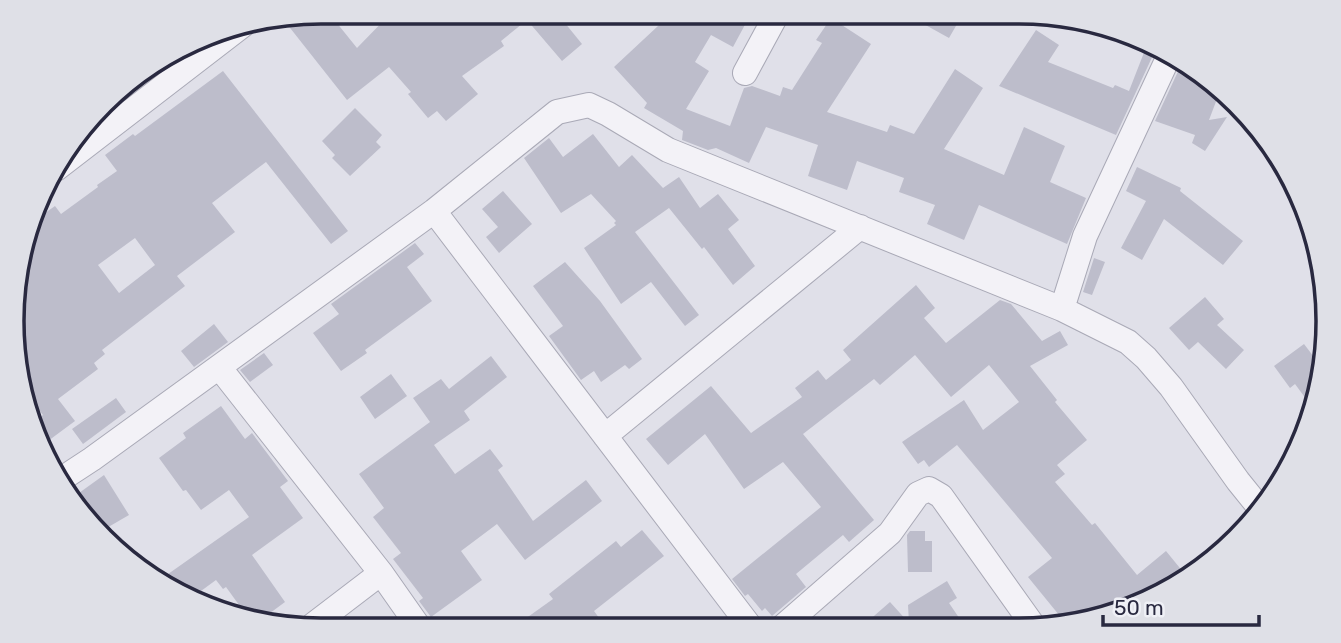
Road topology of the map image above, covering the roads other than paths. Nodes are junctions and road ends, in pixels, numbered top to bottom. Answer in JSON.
{"nodes":[{"id":1,"x":771,"y":25,"type":"edge"},
{"id":2,"x":221,"y":42,"type":"edge"},
{"id":3,"x":1166,"y":63,"type":"edge"},
{"id":4,"x":745,"y":73,"type":"dead end"},
{"id":5,"x":77,"y":154,"type":"edge"},
{"id":6,"x":434,"y":211,"type":"junction"},
{"id":7,"x":860,"y":227,"type":"junction"},
{"id":8,"x":1062,"y":309,"type":"junction"},
{"id":9,"x":219,"y":367,"type":"junction"},
{"id":10,"x":605,"y":436,"type":"junction"},
{"id":11,"x":67,"y":475,"type":"edge"},
{"id":12,"x":1255,"y":502,"type":"edge"},
{"id":13,"x":381,"y":573,"type":"junction"},
{"id":14,"x":322,"y":618,"type":"edge"},
{"id":15,"x":413,"y":618,"type":"edge"},
{"id":16,"x":744,"y":618,"type":"edge"},
{"id":17,"x":793,"y":618,"type":"edge"},
{"id":18,"x":1028,"y":618,"type":"edge"}],
"edges":[{"from":1,"to":4,"type":"street"},
{"from":2,"to":5,"type":"street"},
{"from":3,"to":8,"type":"street"},
{"from":6,"to":7,"type":"street"},
{"from":6,"to":9,"type":"street"},
{"from":6,"to":10,"type":"street"},
{"from":7,"to":8,"type":"street"},
{"from":7,"to":10,"type":"street"},
{"from":8,"to":12,"type":"street"},
{"from":9,"to":11,"type":"street"},
{"from":9,"to":13,"type":"street"},
{"from":10,"to":16,"type":"street"},
{"from":13,"to":14,"type":"street"},
{"from":13,"to":15,"type":"street"},
{"from":17,"to":18,"type":"street"}]}
